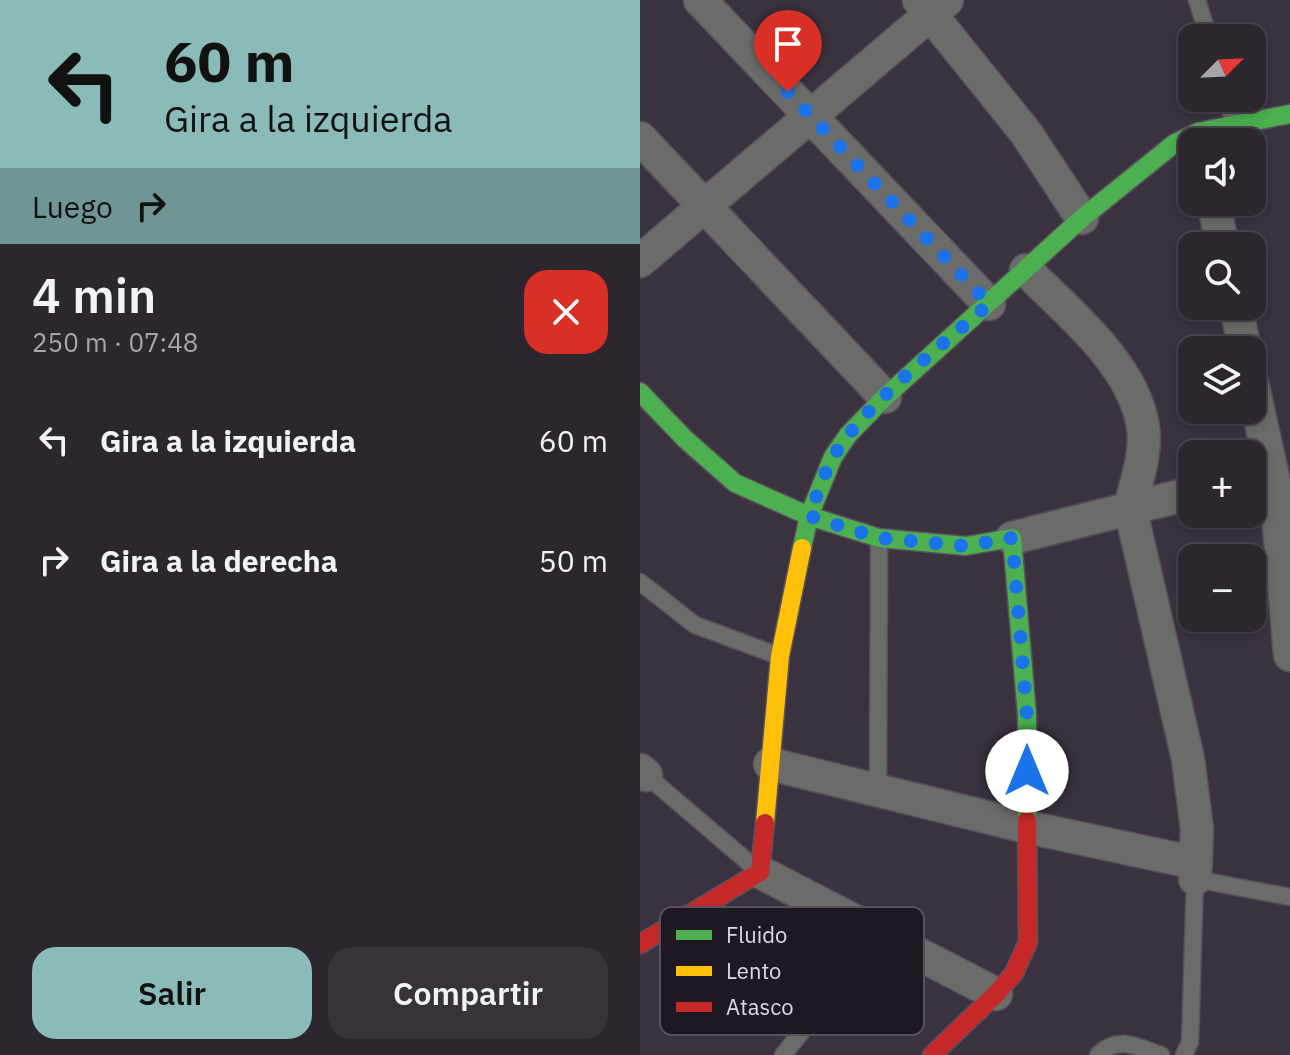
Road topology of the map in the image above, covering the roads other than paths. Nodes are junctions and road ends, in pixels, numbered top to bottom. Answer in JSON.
{"nodes":[{"id":1,"x":700,"y":0,"type":"edge"},
{"id":2,"x":1197,"y":0,"type":"edge"},
{"id":3,"x":933,"y":5,"type":"edge"},
{"id":4,"x":1205,"y":24,"type":"edge"},
{"id":5,"x":1230,"y":112,"type":"edge"},
{"id":6,"x":1290,"y":114,"type":"edge"},
{"id":7,"x":810,"y":115,"type":"junction"},
{"id":8,"x":1234,"y":125,"type":"junction"},
{"id":9,"x":1225,"y":128,"type":"edge"},
{"id":10,"x":640,"y":138,"type":"edge"},
{"id":11,"x":1178,"y":142,"type":"edge"},
{"id":12,"x":704,"y":205,"type":"junction"},
{"id":13,"x":1082,"y":218,"type":"junction"},
{"id":14,"x":640,"y":261,"type":"edge"},
{"id":15,"x":1026,"y":270,"type":"junction"},
{"id":16,"x":989,"y":304,"type":"junction"},
{"id":17,"x":640,"y":392,"type":"edge"},
{"id":18,"x":885,"y":397,"type":"junction"},
{"id":19,"x":1260,"y":424,"type":"edge"},
{"id":20,"x":1273,"y":489,"type":"edge"},
{"id":21,"x":1178,"y":496,"type":"edge"},
{"id":22,"x":1130,"y":507,"type":"junction"},
{"id":23,"x":809,"y":516,"type":"junction"},
{"id":24,"x":879,"y":538,"type":"junction"},
{"id":25,"x":1012,"y":538,"type":"junction"},
{"id":26,"x":640,"y":582,"type":"edge"},
{"id":27,"x":1290,"y":655,"type":"edge"},
{"id":28,"x":780,"y":656,"type":"junction"},
{"id":29,"x":770,"y":764,"type":"junction"},
{"id":30,"x":642,"y":775,"type":"edge"},
{"id":31,"x":878,"y":790,"type":"junction"},
{"id":32,"x":1027,"y":827,"type":"junction"},
{"id":33,"x":1196,"y":871,"type":"junction"},
{"id":34,"x":760,"y":872,"type":"junction"},
{"id":35,"x":1290,"y":897,"type":"edge"},
{"id":36,"x":702,"y":907,"type":"edge"},
{"id":37,"x":828,"y":907,"type":"edge"},
{"id":38,"x":660,"y":932,"type":"edge"},
{"id":39,"x":640,"y":944,"type":"edge"},
{"id":40,"x":924,"y":957,"type":"edge"},
{"id":41,"x":996,"y":994,"type":"junction"},
{"id":42,"x":799,"y":1035,"type":"edge"},
{"id":43,"x":783,"y":1055,"type":"edge"},
{"id":44,"x":932,"y":1055,"type":"edge"},
{"id":45,"x":1098,"y":1055,"type":"edge"},
{"id":46,"x":1161,"y":1055,"type":"edge"},
{"id":47,"x":1184,"y":1055,"type":"edge"}],
"edges":[{"from":1,"to":7,"type":"street"},
{"from":2,"to":4,"type":"lane"},
{"from":3,"to":7,"type":"street"},
{"from":3,"to":13,"type":"street"},
{"from":5,"to":8,"type":"lane"},
{"from":6,"to":8,"type":"street"},
{"from":7,"to":12,"type":"street"},
{"from":7,"to":16,"type":"street"},
{"from":8,"to":9,"type":"street"},
{"from":10,"to":12,"type":"street"},
{"from":11,"to":13,"type":"street"},
{"from":12,"to":14,"type":"street"},
{"from":12,"to":18,"type":"street"},
{"from":13,"to":15,"type":"street"},
{"from":15,"to":16,"type":"street"},
{"from":15,"to":22,"type":"street"},
{"from":16,"to":18,"type":"street"},
{"from":17,"to":23,"type":"street"},
{"from":18,"to":23,"type":"street"},
{"from":19,"to":20,"type":"street"},
{"from":20,"to":27,"type":"street"},
{"from":21,"to":22,"type":"street"},
{"from":22,"to":25,"type":"street"},
{"from":22,"to":33,"type":"street"},
{"from":23,"to":24,"type":"street"},
{"from":23,"to":28,"type":"street"},
{"from":24,"to":25,"type":"street"},
{"from":24,"to":31,"type":"lane"},
{"from":25,"to":32,"type":"street"},
{"from":26,"to":28,"type":"lane"},
{"from":28,"to":29,"type":"street"},
{"from":29,"to":31,"type":"street"},
{"from":29,"to":34,"type":"street"},
{"from":30,"to":34,"type":"lane"},
{"from":31,"to":32,"type":"street"},
{"from":32,"to":33,"type":"street"},
{"from":32,"to":41,"type":"street"},
{"from":33,"to":35,"type":"lane"},
{"from":33,"to":47,"type":"lane"},
{"from":34,"to":36,"type":"street"},
{"from":34,"to":37,"type":"street"},
{"from":38,"to":39,"type":"street"},
{"from":40,"to":41,"type":"street"},
{"from":41,"to":44,"type":"street"},
{"from":42,"to":43,"type":"lane"},
{"from":45,"to":46,"type":"lane"}]}
